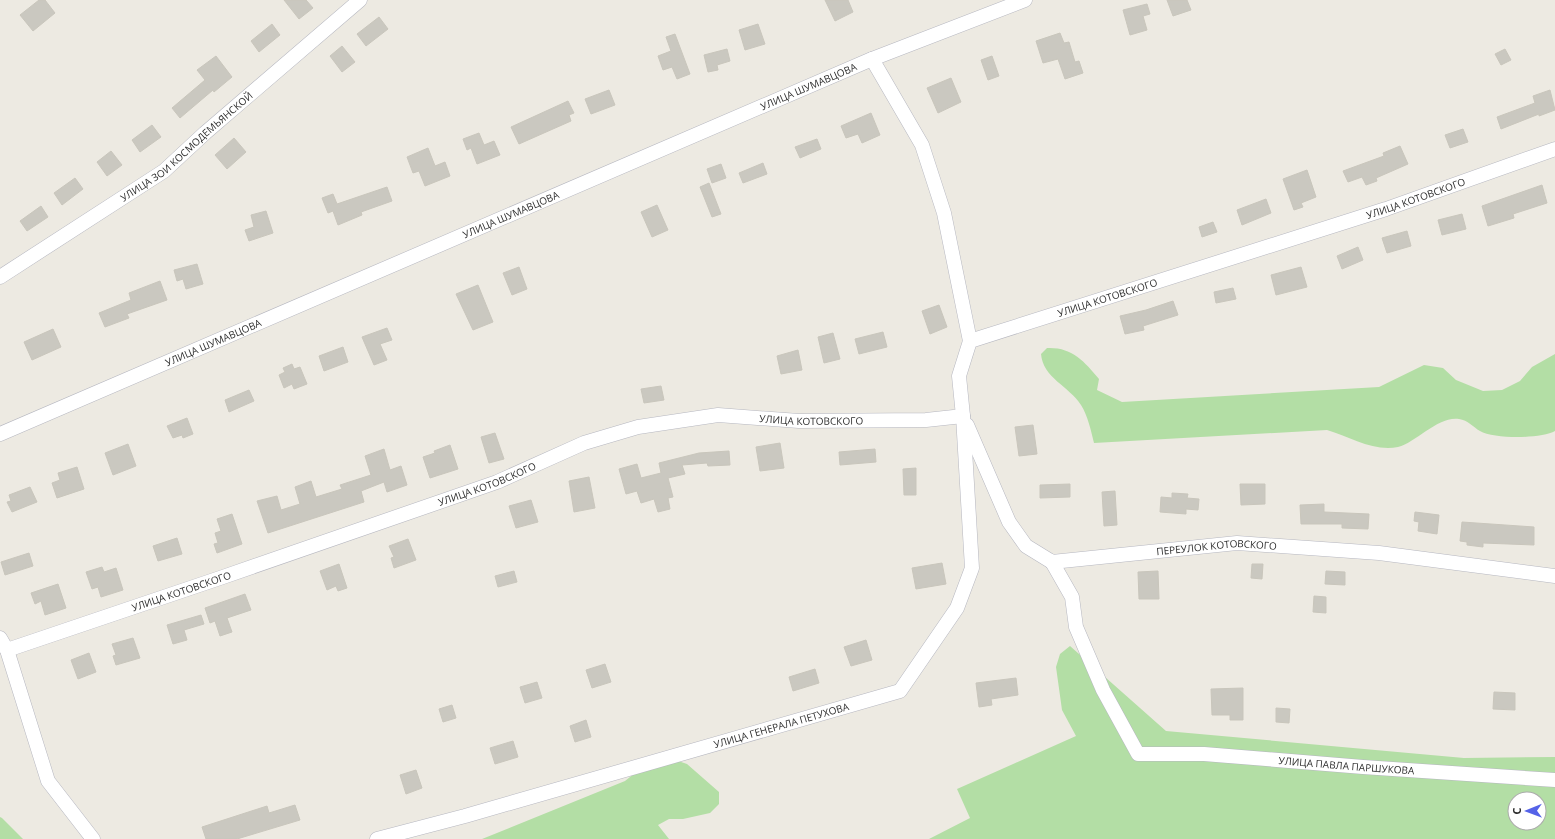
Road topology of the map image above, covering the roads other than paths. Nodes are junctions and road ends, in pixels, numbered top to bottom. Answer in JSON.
{"nodes":[{"id":1,"x":360,"y":0,"type":"edge"},
{"id":2,"x":1025,"y":0,"type":"edge"},
{"id":3,"x":872,"y":59,"type":"junction"},
{"id":4,"x":1555,"y":149,"type":"edge"},
{"id":5,"x":0,"y":277,"type":"edge"},
{"id":6,"x":970,"y":341,"type":"junction"},
{"id":7,"x":963,"y":416,"type":"junction"},
{"id":8,"x":0,"y":434,"type":"edge"},
{"id":9,"x":1052,"y":562,"type":"junction"},
{"id":10,"x":1555,"y":576,"type":"edge"},
{"id":11,"x":4,"y":644,"type":"edge"},
{"id":12,"x":1555,"y":780,"type":"edge"},
{"id":13,"x":93,"y":839,"type":"edge"},
{"id":14,"x":377,"y":839,"type":"edge"}],
"edges":[{"from":1,"to":5,"type":"street","name":"УЛИЦА ЗОИ КОСМОДЕМЬЯНСКОЙ"},
{"from":2,"to":3,"type":"street","name":"УЛИЦА ШУМАВЦОВА"},
{"from":3,"to":6,"type":"street"},
{"from":3,"to":8,"type":"street","name":"УЛИЦА ШУМАВЦОВА"},
{"from":4,"to":6,"type":"street","name":"УЛИЦА КОТОВСКОГО"},
{"from":6,"to":7,"type":"street"},
{"from":7,"to":9,"type":"street"},
{"from":7,"to":11,"type":"street","name":"УЛИЦА КОТОВСКОГО"},
{"from":7,"to":14,"type":"street","name":"УЛИЦА ГЕНЕРАЛА ПЕТУХОВА"},
{"from":9,"to":10,"type":"street","name":"ПЕРЕУЛОК КОТОВСКОГО"},
{"from":9,"to":12,"type":"street","name":"УЛИЦА ПАВЛА ПАРШУКОВА"},
{"from":11,"to":13,"type":"street"}]}
